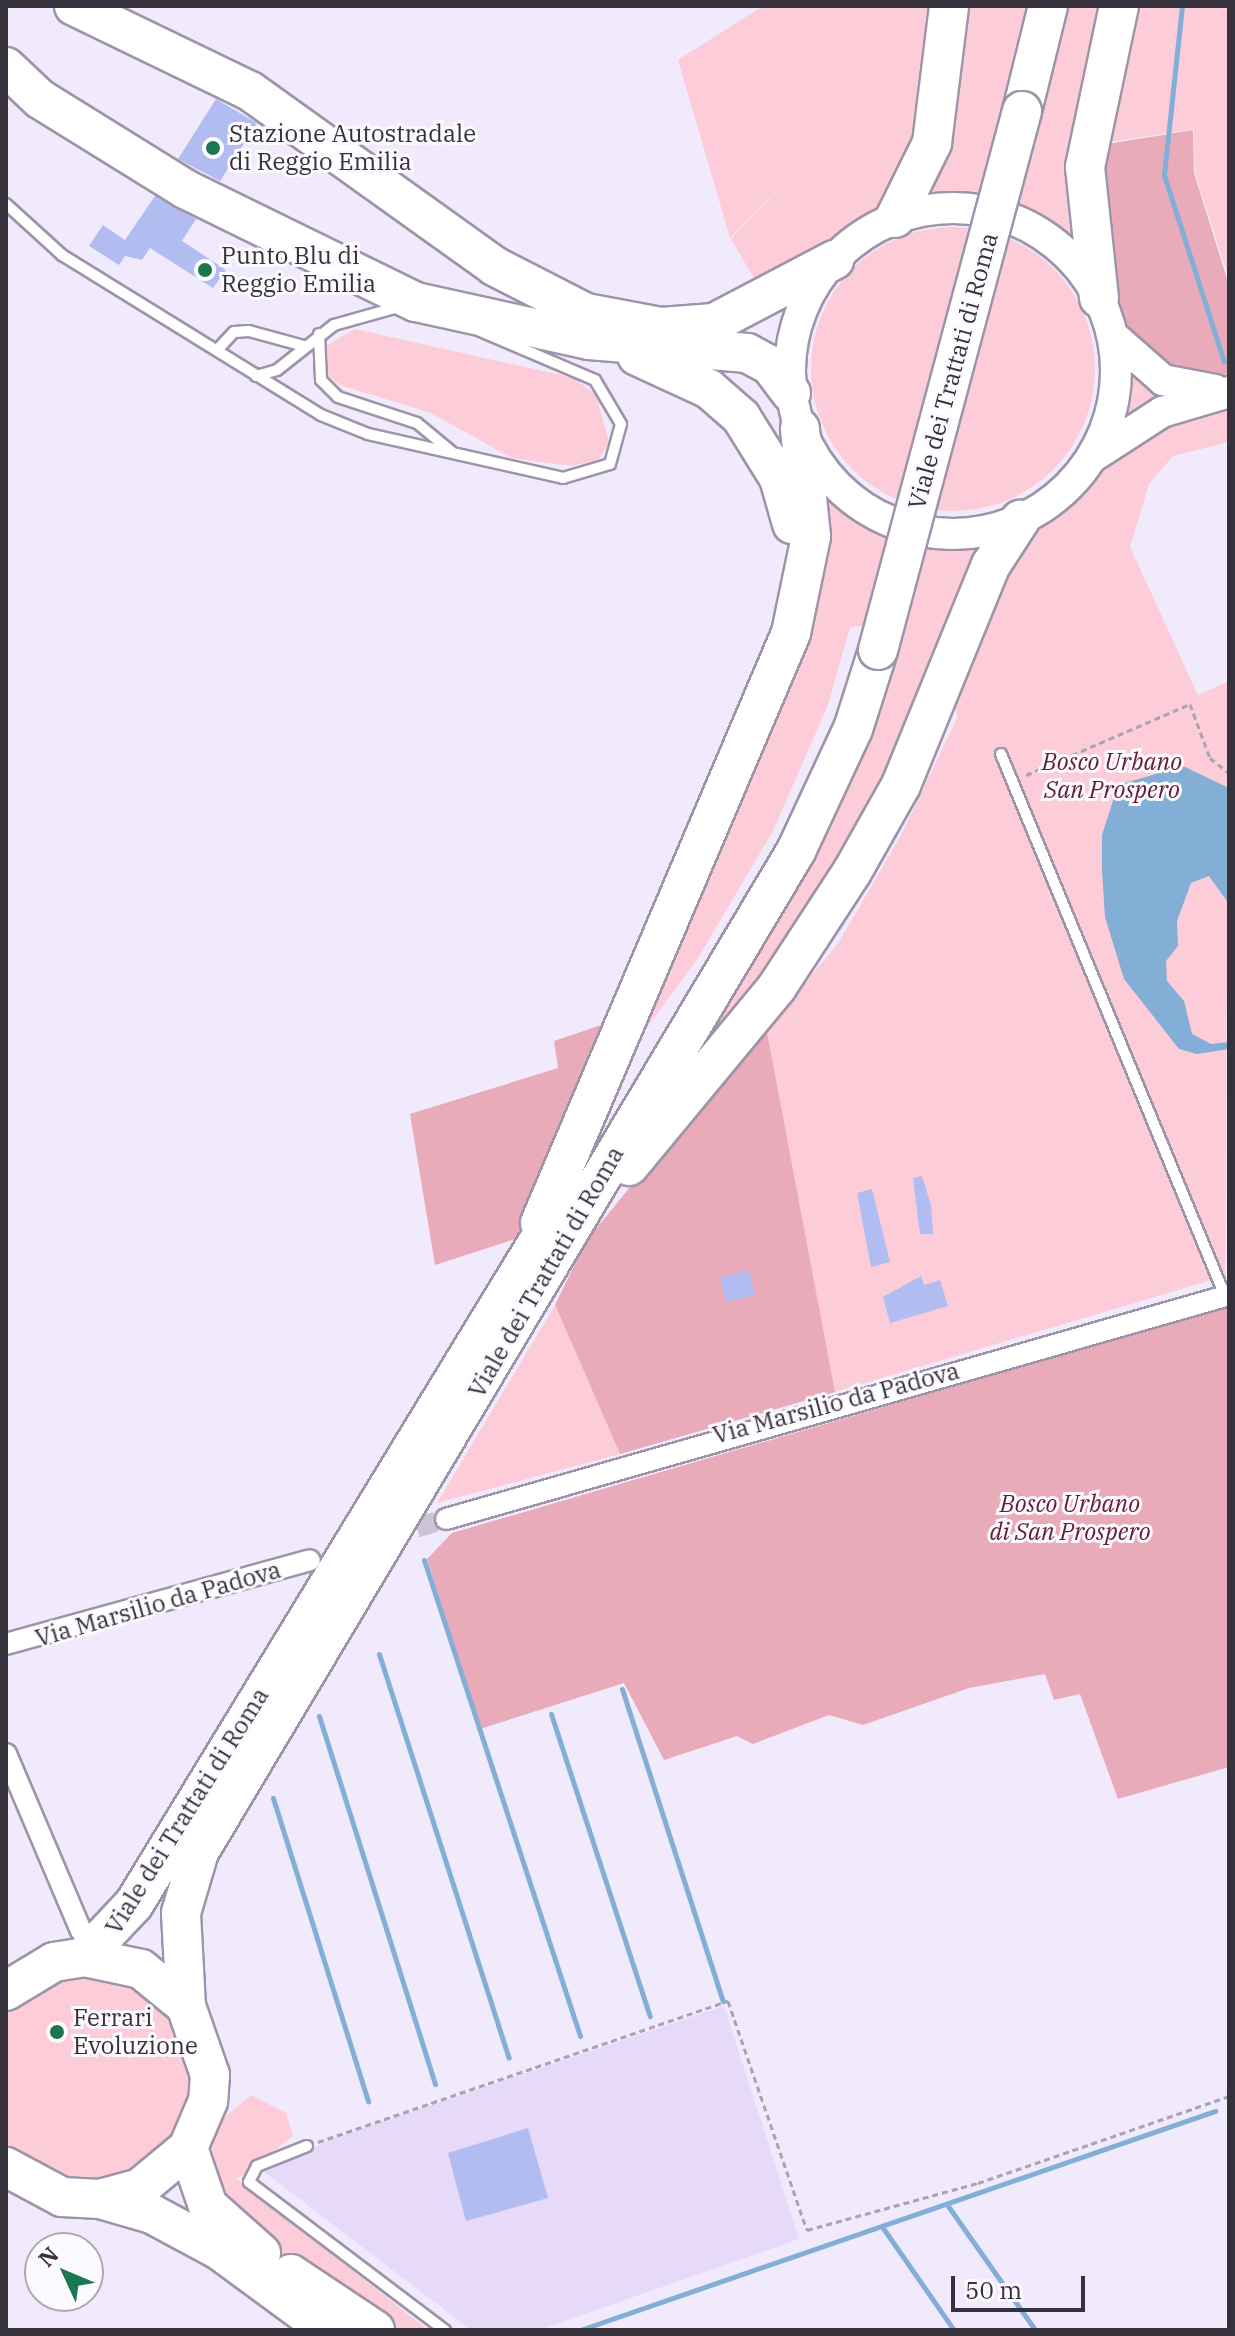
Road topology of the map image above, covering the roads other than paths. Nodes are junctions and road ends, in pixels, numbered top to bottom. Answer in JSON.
{"nodes":[{"id":1,"x":74,"y":6,"type":"edge"},
{"id":2,"x":949,"y":6,"type":"edge"},
{"id":3,"x":1027,"y":6,"type":"edge"},
{"id":4,"x":1048,"y":6,"type":"edge"},
{"id":5,"x":1119,"y":6,"type":"edge"},
{"id":6,"x":6,"y":67,"type":"edge"},
{"id":7,"x":1012,"y":109,"type":"junction"},
{"id":8,"x":6,"y":204,"type":"edge"},
{"id":9,"x":895,"y":218,"type":"junction"},
{"id":10,"x":834,"y":260,"type":"junction"},
{"id":11,"x":1099,"y":298,"type":"junction"},
{"id":12,"x":433,"y":307,"type":"junction"},
{"id":13,"x":319,"y":334,"type":"junction"},
{"id":14,"x":1113,"y":336,"type":"junction"},
{"id":15,"x":589,"y":340,"type":"junction"},
{"id":16,"x":304,"y":346,"type":"junction"},
{"id":17,"x":219,"y":348,"type":"junction"},
{"id":18,"x":256,"y":376,"type":"junction"},
{"id":19,"x":1229,"y":392,"type":"edge"},
{"id":20,"x":796,"y":411,"type":"junction"},
{"id":21,"x":453,"y":453,"type":"junction"},
{"id":22,"x":1092,"y":457,"type":"junction"},
{"id":23,"x":1020,"y":520,"type":"junction"},
{"id":24,"x":1001,"y":754,"type":"dead end"},
{"id":25,"x":740,"y":755,"type":"junction"},
{"id":26,"x":536,"y":1266,"type":"junction"},
{"id":27,"x":1227,"y":1296,"type":"edge"},
{"id":28,"x":446,"y":1519,"type":"tunnel mouth"},
{"id":29,"x":310,"y":1560,"type":"dead end"},
{"id":30,"x":6,"y":1644,"type":"edge"},
{"id":31,"x":6,"y":1754,"type":"edge"},
{"id":32,"x":82,"y":1944,"type":"junction"},
{"id":33,"x":12,"y":1982,"type":"edge"},
{"id":34,"x":186,"y":2006,"type":"junction"},
{"id":35,"x":307,"y":2146,"type":"road end"},
{"id":36,"x":188,"y":2148,"type":"junction"},
{"id":37,"x":6,"y":2167,"type":"edge"},
{"id":38,"x":100,"y":2199,"type":"junction"},
{"id":39,"x":187,"y":2233,"type":"junction"},
{"id":40,"x":275,"y":2265,"type":"junction"},
{"id":41,"x":302,"y":2330,"type":"edge"},
{"id":42,"x":328,"y":2330,"type":"edge"},
{"id":43,"x":345,"y":2330,"type":"edge"},
{"id":44,"x":375,"y":2330,"type":"edge"},
{"id":45,"x":445,"y":2330,"type":"edge"}],
"edges":[{"from":1,"to":10,"type":"highway"},
{"from":2,"to":9,"type":"highway"},
{"from":3,"to":7,"type":"highway","name":"Viale dei Trattati di Roma"},
{"from":4,"to":7,"type":"highway","name":"Viale dei Trattati di Roma"},
{"from":5,"to":11,"type":"highway"},
{"from":6,"to":12,"type":"highway"},
{"from":7,"to":26,"type":"highway","name":"Viale dei Trattati di Roma"},
{"from":8,"to":17,"type":"lane"},
{"from":9,"to":10,"type":"street","name":"Viale dei Trattati di Roma"},
{"from":9,"to":11,"type":"street","name":"Viale dei Trattati di Roma"},
{"from":10,"to":20,"type":"street","name":"Viale dei Trattati di Roma"},
{"from":11,"to":14,"type":"street","name":"Viale dei Trattati di Roma"},
{"from":12,"to":13,"type":"lane"},
{"from":12,"to":15,"type":"highway"},
{"from":12,"to":21,"type":"lane"},
{"from":13,"to":16,"type":"lane"},
{"from":13,"to":21,"type":"lane"},
{"from":14,"to":19,"type":"street"},
{"from":14,"to":22,"type":"street","name":"Viale dei Trattati di Roma"},
{"from":15,"to":20,"type":"highway"},
{"from":15,"to":25,"type":"highway"},
{"from":16,"to":17,"type":"lane"},
{"from":16,"to":18,"type":"lane"},
{"from":17,"to":18,"type":"lane"},
{"from":18,"to":21,"type":"lane"},
{"from":19,"to":22,"type":"street"},
{"from":20,"to":23,"type":"street","name":"Viale dei Trattati di Roma"},
{"from":20,"to":25,"type":"highway"},
{"from":22,"to":23,"type":"street","name":"Viale dei Trattati di Roma"},
{"from":23,"to":26,"type":"highway"},
{"from":24,"to":27,"type":"lane"},
{"from":25,"to":26,"type":"highway"},
{"from":26,"to":32,"type":"highway","name":"Viale dei Trattati di Roma"},
{"from":26,"to":34,"type":"highway","name":"Viale dei Trattati di Roma"},
{"from":27,"to":28,"type":"street","name":"Via Marsilio da Padova"},
{"from":29,"to":30,"type":"street","name":"Via Marsilio da Padova"},
{"from":31,"to":32,"type":"street"},
{"from":32,"to":33,"type":"highway"},
{"from":32,"to":34,"type":"highway"},
{"from":34,"to":36,"type":"highway","name":"Viale dei Trattati di Roma"},
{"from":35,"to":45,"type":"lane"},
{"from":36,"to":38,"type":"highway"},
{"from":36,"to":40,"type":"highway"},
{"from":37,"to":38,"type":"highway"},
{"from":38,"to":39,"type":"highway"},
{"from":39,"to":41,"type":"highway"},
{"from":39,"to":42,"type":"highway"},
{"from":40,"to":43,"type":"highway"},
{"from":40,"to":44,"type":"highway"}]}
